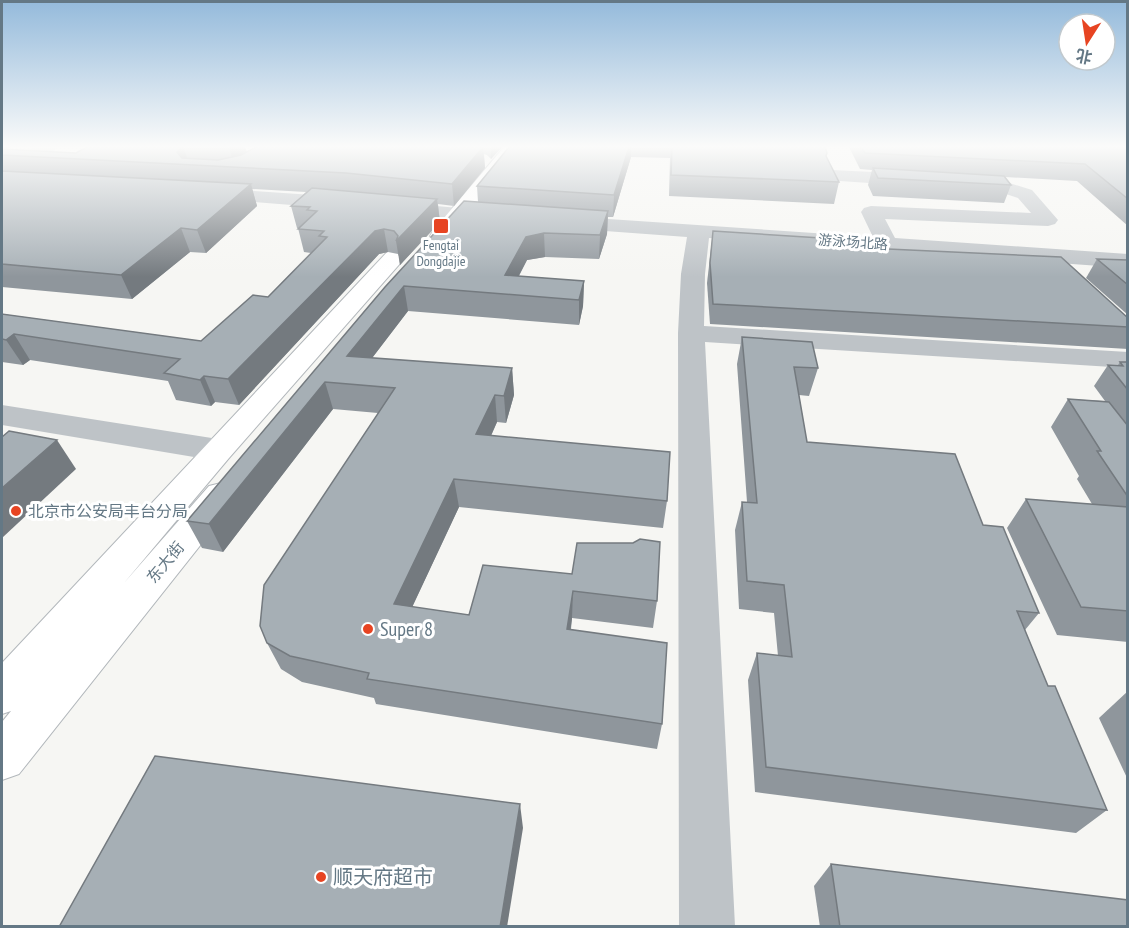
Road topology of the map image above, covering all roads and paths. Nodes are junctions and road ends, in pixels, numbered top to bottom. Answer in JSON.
{"nodes":[{"id":1,"x":463,"y":190,"type":"edge"},
{"id":2,"x":470,"y":190,"type":"edge"},
{"id":3,"x":1013,"y":190,"type":"edge"},
{"id":4,"x":196,"y":193,"type":"edge"},
{"id":5,"x":447,"y":214,"type":"junction"},
{"id":6,"x":508,"y":218,"type":"edge"},
{"id":7,"x":543,"y":220,"type":"edge"},
{"id":8,"x":699,"y":231,"type":"junction"},
{"id":9,"x":888,"y":244,"type":"junction"},
{"id":10,"x":1128,"y":261,"type":"edge"},
{"id":11,"x":691,"y":333,"type":"junction"},
{"id":12,"x":1128,"y":360,"type":"edge"},
{"id":13,"x":2,"y":415,"type":"edge"},
{"id":14,"x":280,"y":424,"type":"edge"},
{"id":15,"x":218,"y":450,"type":"junction"},
{"id":16,"x":242,"y":470,"type":"edge"},
{"id":17,"x":7,"y":729,"type":"edge"},
{"id":18,"x":707,"y":927,"type":"edge"}],
"edges":[{"from":1,"to":5,"type":"main road","name":"东大街"},
{"from":2,"to":5,"type":"main road","name":"东大街"},
{"from":3,"to":9,"type":"street"},
{"from":4,"to":5,"type":"street"},
{"from":5,"to":6,"type":"street"},
{"from":5,"to":14,"type":"main road","name":"东大街"},
{"from":5,"to":15,"type":"main road","name":"东大街"},
{"from":7,"to":8,"type":"street","name":"游泳场北路"},
{"from":8,"to":9,"type":"street","name":"游泳场北路"},
{"from":8,"to":11,"type":"street"},
{"from":9,"to":10,"type":"street","name":"游泳场北路"},
{"from":11,"to":12,"type":"street"},
{"from":11,"to":18,"type":"street"},
{"from":13,"to":15,"type":"street"},
{"from":15,"to":17,"type":"main road","name":"东大街"},
{"from":16,"to":17,"type":"main road","name":"东大街"}]}
